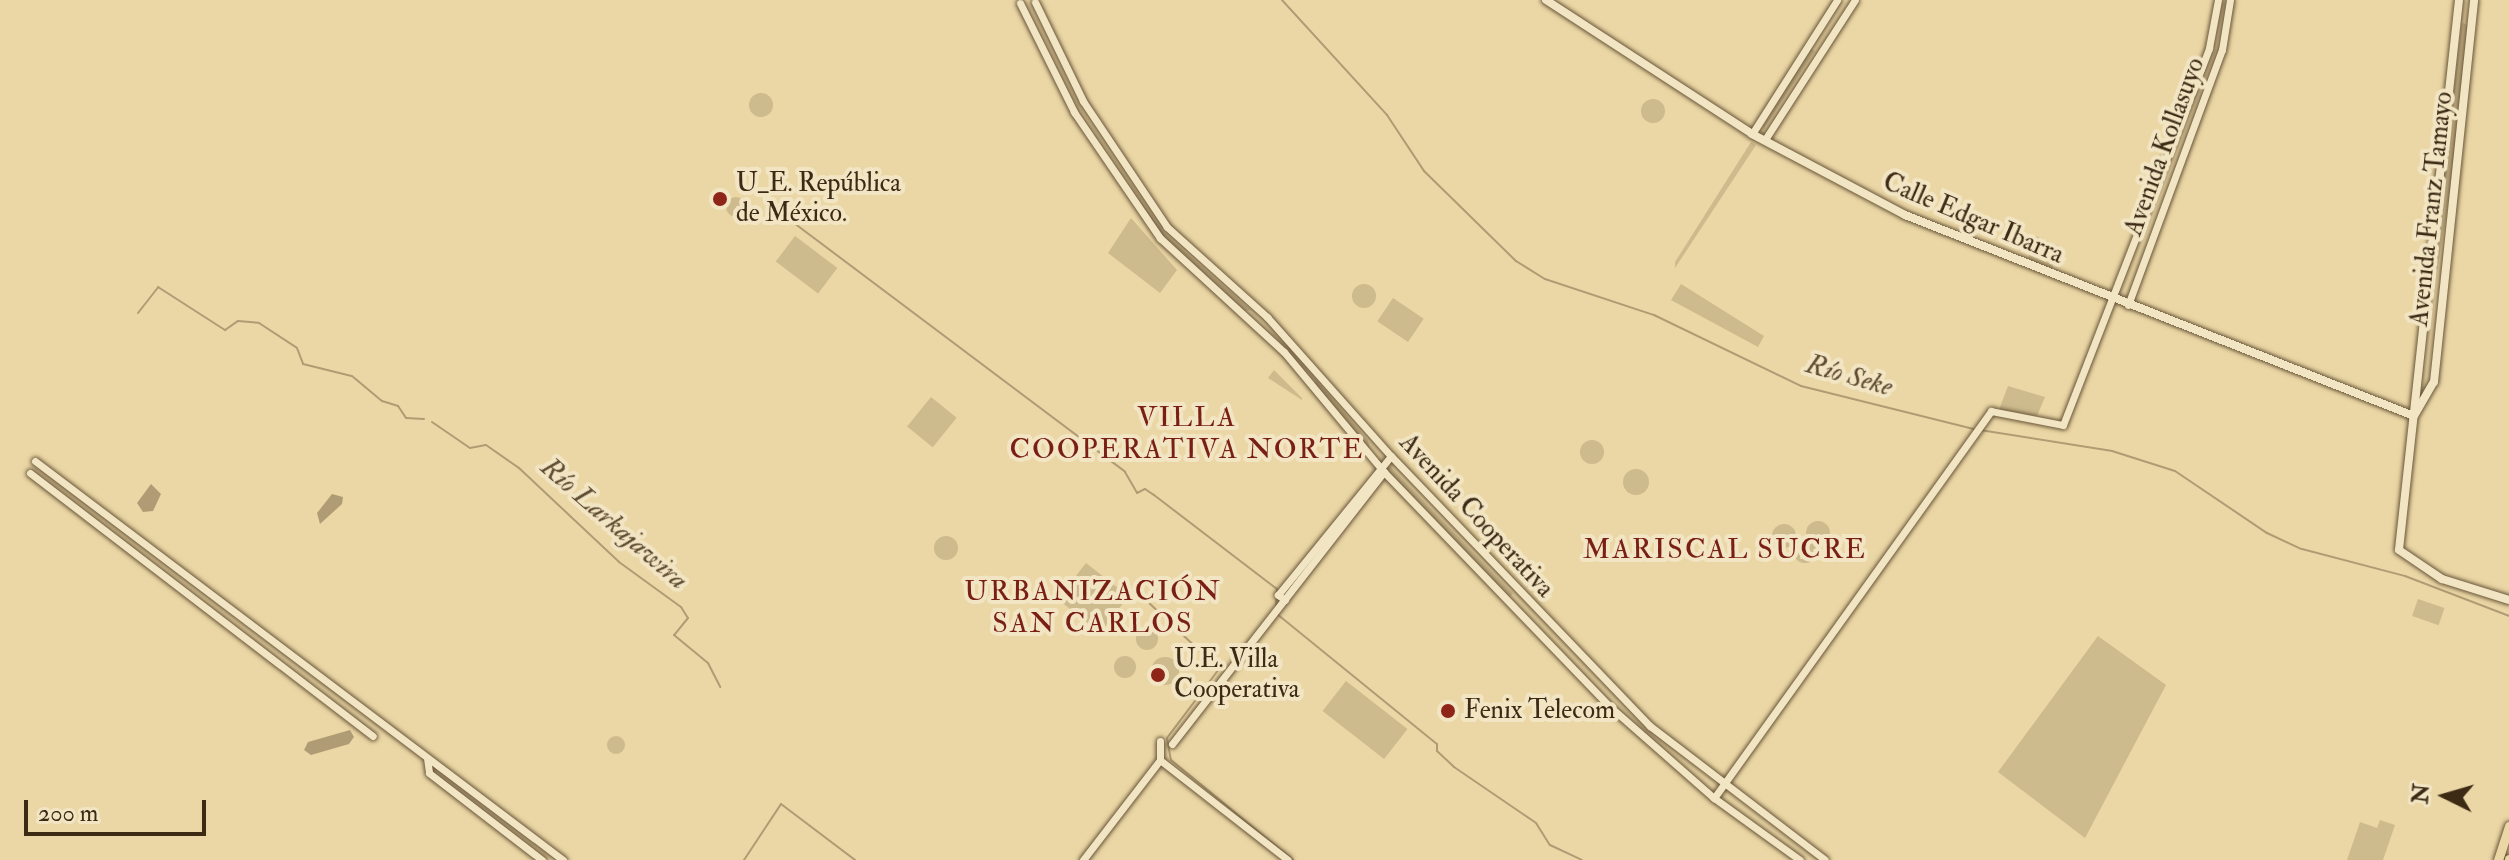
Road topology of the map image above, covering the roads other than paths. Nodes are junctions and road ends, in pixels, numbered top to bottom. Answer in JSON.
{"nodes":[{"id":1,"x":1546,"y":0,"type":"edge"},
{"id":2,"x":1837,"y":0,"type":"edge"},
{"id":3,"x":1855,"y":0,"type":"edge"},
{"id":4,"x":2218,"y":0,"type":"edge"},
{"id":5,"x":2230,"y":0,"type":"edge"},
{"id":6,"x":2459,"y":0,"type":"edge"},
{"id":7,"x":2474,"y":0,"type":"edge"},
{"id":8,"x":1035,"y":2,"type":"dead end"},
{"id":9,"x":1020,"y":3,"type":"dead end"},
{"id":10,"x":1752,"y":134,"type":"junction"},
{"id":11,"x":1766,"y":138,"type":"junction"},
{"id":12,"x":2114,"y":298,"type":"junction"},
{"id":13,"x":2128,"y":305,"type":"junction"},
{"id":14,"x":2414,"y":416,"type":"junction"},
{"id":15,"x":1391,"y":456,"type":"junction"},
{"id":16,"x":35,"y":461,"type":"dead end"},
{"id":17,"x":1383,"y":470,"type":"junction"},
{"id":18,"x":30,"y":473,"type":"dead end"},
{"id":19,"x":2509,"y":600,"type":"edge"},
{"id":20,"x":373,"y":736,"type":"dead end"},
{"id":21,"x":1160,"y":741,"type":"dead end"},
{"id":22,"x":1172,"y":744,"type":"dead end"},
{"id":23,"x":427,"y":758,"type":"junction"},
{"id":24,"x":1160,"y":760,"type":"junction"},
{"id":25,"x":1722,"y":786,"type":"junction"},
{"id":26,"x":1714,"y":798,"type":"junction"},
{"id":27,"x":2509,"y":826,"type":"edge"},
{"id":28,"x":542,"y":860,"type":"edge"},
{"id":29,"x":563,"y":860,"type":"edge"},
{"id":30,"x":1083,"y":860,"type":"edge"},
{"id":31,"x":1288,"y":860,"type":"edge"},
{"id":32,"x":1800,"y":860,"type":"edge"},
{"id":33,"x":1825,"y":860,"type":"edge"},
{"id":34,"x":2498,"y":860,"type":"edge"}],
"edges":[{"from":1,"to":10,"type":"main road","name":"Calle Edgar Ibarra"},
{"from":2,"to":10,"type":"street"},
{"from":3,"to":11,"type":"street"},
{"from":4,"to":12,"type":"street","name":"Avenida Kollasuyo"},
{"from":5,"to":13,"type":"street","name":"Avenida Kollasuyo"},
{"from":6,"to":14,"type":"main road","name":"Avenida Franz Tamayo"},
{"from":7,"to":14,"type":"main road","name":"Avenida Franz Tamayo"},
{"from":8,"to":15,"type":"street","name":"Avenida Cooperativa"},
{"from":9,"to":17,"type":"street","name":"Avenida Cooperativa"},
{"from":10,"to":11,"type":"main road","name":"Calle Edgar Ibarra"},
{"from":11,"to":12,"type":"main road","name":"Calle Edgar Ibarra"},
{"from":12,"to":13,"type":"main road","name":"Calle Edgar Ibarra"},
{"from":12,"to":25,"type":"street","name":"Avenida Kollasuyo"},
{"from":13,"to":14,"type":"main road","name":"Calle Edgar Ibarra"},
{"from":14,"to":19,"type":"main road","name":"Avenida Franz Tamayo"},
{"from":15,"to":17,"type":"street"},
{"from":15,"to":25,"type":"street","name":"Avenida Cooperativa"},
{"from":16,"to":23,"type":"street"},
{"from":17,"to":22,"type":"street"},
{"from":17,"to":26,"type":"street","name":"Avenida Cooperativa"},
{"from":18,"to":20,"type":"street"},
{"from":21,"to":24,"type":"street"},
{"from":23,"to":28,"type":"street"},
{"from":23,"to":29,"type":"street"},
{"from":24,"to":30,"type":"street"},
{"from":24,"to":31,"type":"street"},
{"from":25,"to":26,"type":"street"},
{"from":25,"to":33,"type":"street","name":"Avenida Cooperativa"},
{"from":26,"to":32,"type":"street","name":"Avenida Cooperativa"},
{"from":27,"to":34,"type":"highway"}]}
